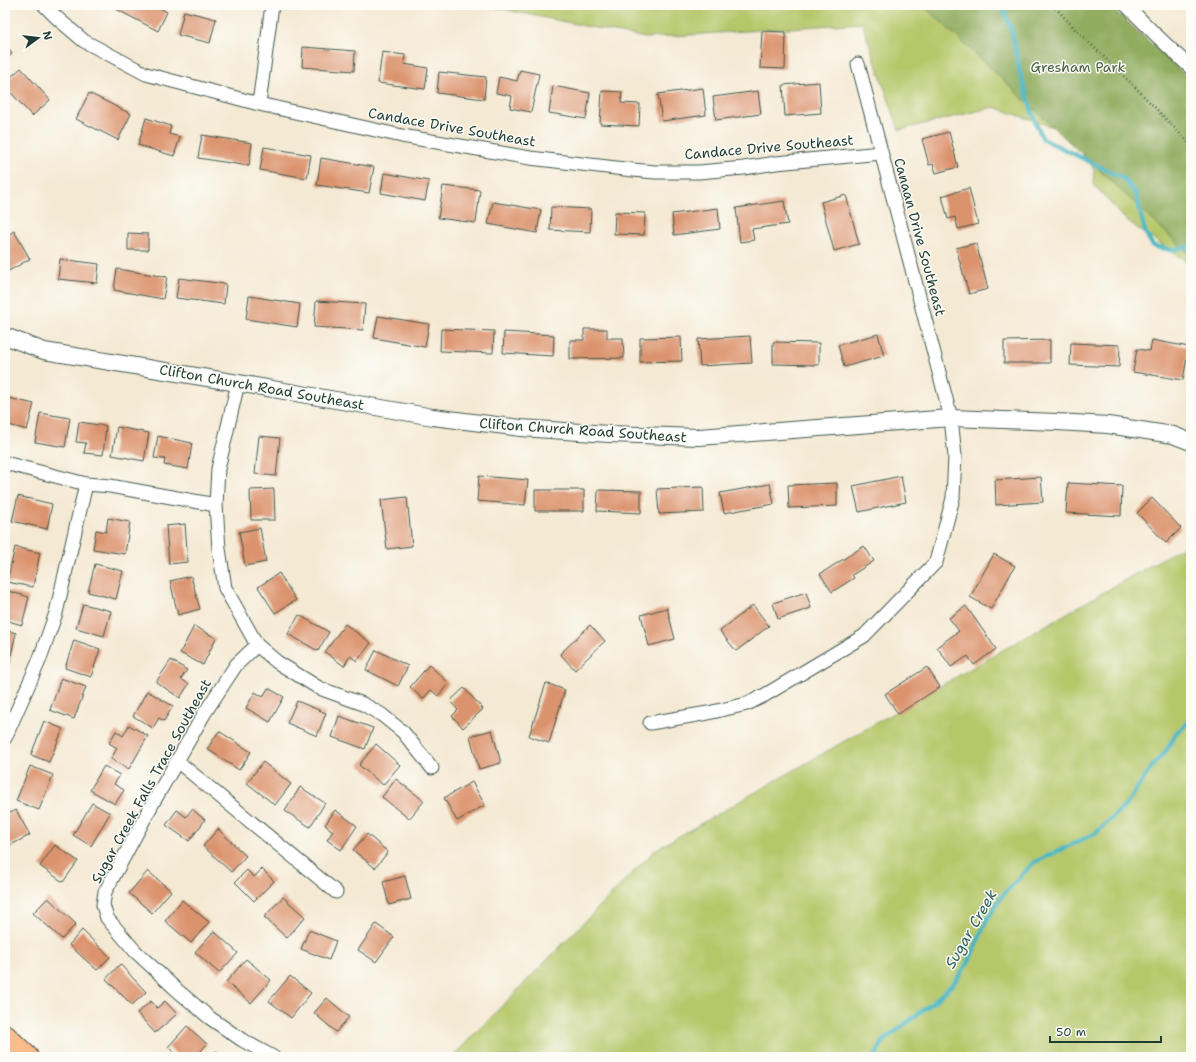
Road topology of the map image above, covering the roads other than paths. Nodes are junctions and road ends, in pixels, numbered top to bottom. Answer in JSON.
{"nodes":[{"id":1,"x":44,"y":5,"type":"edge"},
{"id":2,"x":272,"y":5,"type":"edge"},
{"id":3,"x":1126,"y":5,"type":"edge"},
{"id":4,"x":858,"y":64,"type":"dead end"},
{"id":5,"x":1191,"y":68,"type":"edge"},
{"id":6,"x":259,"y":104,"type":"junction"},
{"id":7,"x":881,"y":153,"type":"junction"},
{"id":8,"x":5,"y":336,"type":"edge"},
{"id":9,"x":238,"y":382,"type":"junction"},
{"id":10,"x":951,"y":418,"type":"junction"},
{"id":11,"x":1191,"y":442,"type":"edge"},
{"id":12,"x":5,"y":463,"type":"edge"},
{"id":13,"x":86,"y":484,"type":"junction"},
{"id":14,"x":216,"y":505,"type":"junction"},
{"id":15,"x":257,"y":645,"type":"junction"},
{"id":16,"x":650,"y":723,"type":"dead end"},
{"id":17,"x":5,"y":738,"type":"edge"},
{"id":18,"x":178,"y":761,"type":"junction"},
{"id":19,"x":432,"y":768,"type":"dead end"},
{"id":20,"x":336,"y":892,"type":"dead end"},
{"id":21,"x":5,"y":1036,"type":"edge"},
{"id":22,"x":27,"y":1057,"type":"edge"},
{"id":23,"x":273,"y":1057,"type":"edge"}],
"edges":[{"from":1,"to":6,"type":"street","name":"Candace Drive Southeast"},
{"from":2,"to":6,"type":"street"},
{"from":3,"to":5,"type":"street"},
{"from":4,"to":7,"type":"street","name":"Canaan Drive Southeast"},
{"from":6,"to":7,"type":"street","name":"Candace Drive Southeast"},
{"from":7,"to":10,"type":"street","name":"Canaan Drive Southeast"},
{"from":8,"to":9,"type":"street","name":"Clifton Church Road Southeast"},
{"from":9,"to":10,"type":"street","name":"Clifton Church Road Southeast"},
{"from":9,"to":14,"type":"street"},
{"from":10,"to":11,"type":"street","name":"Clifton Church Road Southeast"},
{"from":10,"to":16,"type":"street","name":"Canaan Drive Southeast"},
{"from":12,"to":13,"type":"street"},
{"from":13,"to":14,"type":"street"},
{"from":13,"to":17,"type":"street"},
{"from":14,"to":15,"type":"street"},
{"from":15,"to":18,"type":"street","name":"Sugar Creek Falls Trace Southeast"},
{"from":15,"to":19,"type":"street"},
{"from":18,"to":20,"type":"street"},
{"from":18,"to":23,"type":"street","name":"Sugar Creek Falls Trace Southeast"},
{"from":21,"to":22,"type":"highway"}]}
